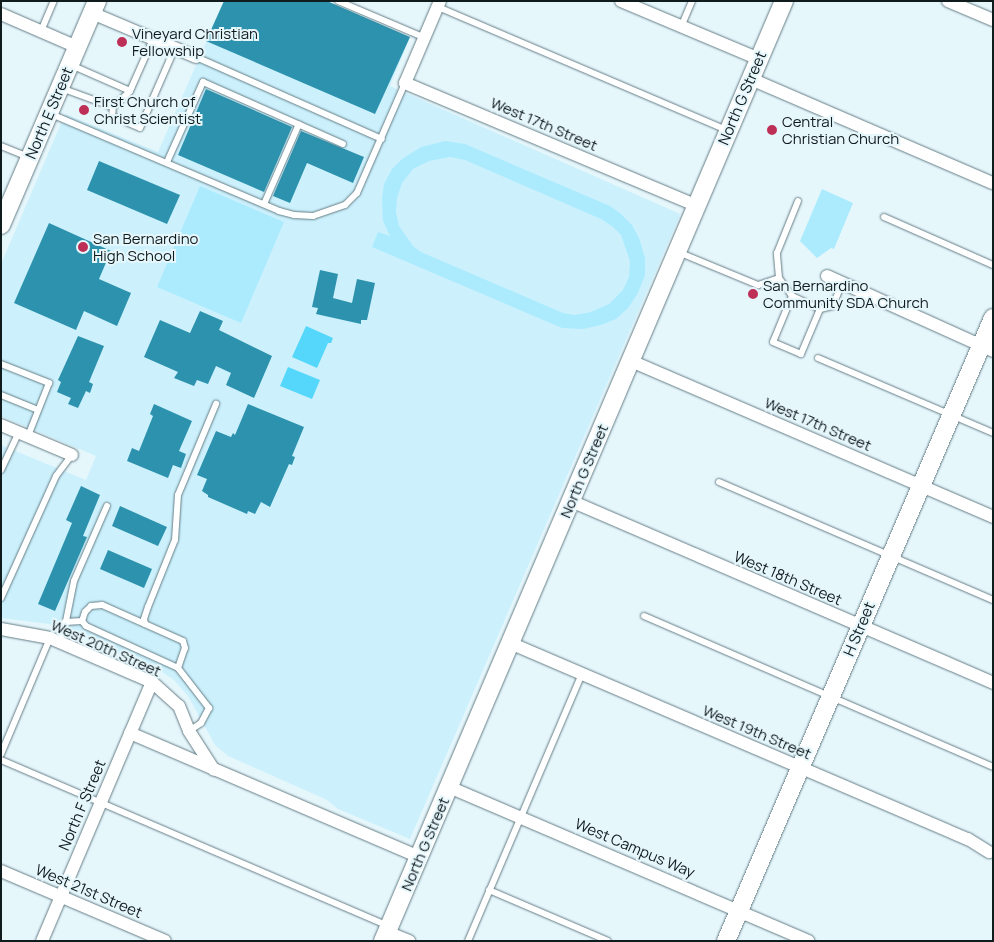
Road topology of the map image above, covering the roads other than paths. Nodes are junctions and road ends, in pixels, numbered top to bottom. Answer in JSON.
{"nodes":[{"id":1,"x":54,"y":1,"type":"edge"},
{"id":2,"x":338,"y":1,"type":"edge"},
{"id":3,"x":621,"y":1,"type":"edge"},
{"id":4,"x":692,"y":1,"type":"edge"},
{"id":5,"x":784,"y":1,"type":"edge"},
{"id":6,"x":948,"y":1,"type":"edge"},
{"id":7,"x":439,"y":4,"type":"edge"},
{"id":8,"x":94,"y":7,"type":"edge"},
{"id":9,"x":1,"y":14,"type":"edge"},
{"id":10,"x":993,"y":20,"type":"edge"},
{"id":11,"x":681,"y":26,"type":"junction"},
{"id":12,"x":41,"y":31,"type":"junction"},
{"id":13,"x":424,"y":38,"type":"junction"},
{"id":14,"x":153,"y":39,"type":"junction"},
{"id":15,"x":77,"y":47,"type":"junction"},
{"id":16,"x":176,"y":48,"type":"junction"},
{"id":17,"x":196,"y":57,"type":"joint"},
{"id":18,"x":759,"y":59,"type":"junction"},
{"id":19,"x":70,"y":65,"type":"junction"},
{"id":20,"x":751,"y":79,"type":"junction"},
{"id":21,"x":406,"y":83,"type":"junction"},
{"id":22,"x":60,"y":87,"type":"junction"},
{"id":23,"x":130,"y":91,"type":"junction"},
{"id":24,"x":113,"y":107,"type":"junction"},
{"id":25,"x":49,"y":113,"type":"junction"},
{"id":26,"x":299,"y":124,"type":"junction"},
{"id":27,"x":728,"y":131,"type":"junction"},
{"id":28,"x":382,"y":139,"type":"junction"},
{"id":29,"x":343,"y":144,"type":"dead end"},
{"id":30,"x":1,"y":146,"type":"edge"},
{"id":31,"x":30,"y":158,"type":"junction"},
{"id":32,"x":167,"y":162,"type":"junction"},
{"id":33,"x":993,"y":183,"type":"edge"},
{"id":34,"x":798,"y":201,"type":"dead end"},
{"id":35,"x":264,"y":204,"type":"junction"},
{"id":36,"x":697,"y":206,"type":"junction"},
{"id":37,"x":884,"y":217,"type":"dead end"},
{"id":38,"x":1,"y":225,"type":"edge"},
{"id":39,"x":677,"y":251,"type":"junction"},
{"id":40,"x":993,"y":265,"type":"edge"},
{"id":41,"x":827,"y":276,"type":"dead end"},
{"id":42,"x":779,"y":278,"type":"junction"},
{"id":43,"x":842,"y":283,"type":"junction"},
{"id":44,"x":792,"y":296,"type":"junction"},
{"id":45,"x":820,"y":309,"type":"junction"},
{"id":46,"x":993,"y":318,"type":"edge"},
{"id":47,"x":987,"y":348,"type":"edge"},
{"id":48,"x":818,"y":358,"type":"dead end"},
{"id":49,"x":631,"y":361,"type":"junction"},
{"id":50,"x":1,"y":364,"type":"edge"},
{"id":51,"x":1,"y":395,"type":"edge"},
{"id":52,"x":216,"y":404,"type":"dead end"},
{"id":53,"x":38,"y":410,"type":"junction"},
{"id":54,"x":951,"y":415,"type":"junction"},
{"id":55,"x":1,"y":425,"type":"edge"},
{"id":56,"x":993,"y":433,"type":"edge"},
{"id":57,"x":23,"y":434,"type":"junction"},
{"id":58,"x":72,"y":455,"type":"joint"},
{"id":59,"x":1,"y":470,"type":"edge"},
{"id":60,"x":719,"y":482,"type":"dead end"},
{"id":61,"x":921,"y":486,"type":"junction"},
{"id":62,"x":571,"y":501,"type":"junction"},
{"id":63,"x":107,"y":506,"type":"dead end"},
{"id":64,"x":993,"y":517,"type":"edge"},
{"id":65,"x":891,"y":556,"type":"junction"},
{"id":66,"x":1,"y":598,"type":"edge"},
{"id":67,"x":993,"y":600,"type":"edge"},
{"id":68,"x":644,"y":616,"type":"dead end"},
{"id":69,"x":82,"y":621,"type":"junction"},
{"id":70,"x":65,"y":622,"type":"junction"},
{"id":71,"x":146,"y":624,"type":"junction"},
{"id":72,"x":860,"y":627,"type":"junction"},
{"id":73,"x":1,"y":629,"type":"edge"},
{"id":74,"x":55,"y":640,"type":"junction"},
{"id":75,"x":510,"y":643,"type":"junction"},
{"id":76,"x":178,"y":668,"type":"junction"},
{"id":77,"x":582,"y":674,"type":"junction"},
{"id":78,"x":152,"y":682,"type":"junction"},
{"id":79,"x":993,"y":683,"type":"edge"},
{"id":80,"x":830,"y":697,"type":"junction"},
{"id":81,"x":189,"y":731,"type":"junction"},
{"id":82,"x":130,"y":733,"type":"junction"},
{"id":83,"x":1,"y":754,"type":"edge"},
{"id":84,"x":1,"y":760,"type":"edge"},
{"id":85,"x":800,"y":768,"type":"junction"},
{"id":86,"x":993,"y":768,"type":"edge"},
{"id":87,"x":214,"y":770,"type":"junction"},
{"id":88,"x":449,"y":787,"type":"junction"},
{"id":89,"x":100,"y":803,"type":"junction"},
{"id":90,"x":520,"y":817,"type":"junction"},
{"id":91,"x":989,"y":852,"type":"dead end"},
{"id":92,"x":419,"y":857,"type":"junction"},
{"id":93,"x":1,"y":871,"type":"edge"},
{"id":94,"x":489,"y":890,"type":"junction"},
{"id":95,"x":60,"y":896,"type":"junction"},
{"id":96,"x":739,"y":911,"type":"junction"},
{"id":97,"x":387,"y":933,"type":"edge"},
{"id":98,"x":42,"y":941,"type":"edge"},
{"id":99,"x":165,"y":941,"type":"edge"},
{"id":100,"x":409,"y":941,"type":"edge"},
{"id":101,"x":468,"y":941,"type":"edge"},
{"id":102,"x":608,"y":941,"type":"edge"},
{"id":103,"x":726,"y":941,"type":"edge"},
{"id":104,"x":808,"y":941,"type":"edge"}],
"edges":[{"from":1,"to":12,"type":"lane"},
{"from":2,"to":13,"type":"lane"},
{"from":3,"to":11,"type":"street"},
{"from":4,"to":11,"type":"lane"},
{"from":5,"to":18,"type":"street","name":"North G Street"},
{"from":6,"to":10,"type":"street"},
{"from":7,"to":13,"type":"street"},
{"from":7,"to":27,"type":"lane"},
{"from":8,"to":14,"type":"street"},
{"from":8,"to":15,"type":"street","name":"North E Street"},
{"from":9,"to":12,"type":"street"},
{"from":11,"to":18,"type":"street"},
{"from":12,"to":15,"type":"street"},
{"from":13,"to":21,"type":"street"},
{"from":14,"to":16,"type":"street"},
{"from":14,"to":23,"type":"lane"},
{"from":15,"to":19,"type":"street","name":"North E Street"},
{"from":16,"to":17,"type":"street"},
{"from":16,"to":24,"type":"lane"},
{"from":17,"to":28,"type":"lane"},
{"from":18,"to":20,"type":"street","name":"North G Street"},
{"from":19,"to":22,"type":"street","name":"North E Street"},
{"from":19,"to":23,"type":"lane"},
{"from":20,"to":27,"type":"street","name":"North G Street"},
{"from":20,"to":33,"type":"street"},
{"from":21,"to":28,"type":"lane"},
{"from":21,"to":36,"type":"street","name":"West 17th Street"},
{"from":22,"to":24,"type":"lane"},
{"from":22,"to":25,"type":"street","name":"North E Street"},
{"from":23,"to":24,"type":"lane"},
{"from":25,"to":31,"type":"street","name":"North E Street"},
{"from":25,"to":32,"type":"lane"},
{"from":26,"to":29,"type":"lane"},
{"from":26,"to":32,"type":"lane"},
{"from":26,"to":35,"type":"lane"},
{"from":27,"to":36,"type":"street","name":"North G Street"},
{"from":28,"to":35,"type":"lane"},
{"from":30,"to":31,"type":"lane"},
{"from":31,"to":38,"type":"street","name":"North E Street"},
{"from":32,"to":35,"type":"lane"},
{"from":34,"to":42,"type":"lane"},
{"from":36,"to":39,"type":"street","name":"North G Street"},
{"from":37,"to":40,"type":"lane"},
{"from":39,"to":42,"type":"lane"},
{"from":39,"to":49,"type":"street","name":"North G Street"},
{"from":41,"to":43,"type":"street"},
{"from":42,"to":44,"type":"lane"},
{"from":43,"to":45,"type":"lane"},
{"from":43,"to":47,"type":"street"},
{"from":44,"to":45,"type":"lane"},
{"from":44,"to":45,"type":"lane"},
{"from":46,"to":47,"type":"street","name":"H Street"},
{"from":47,"to":54,"type":"street","name":"H Street"},
{"from":48,"to":54,"type":"lane"},
{"from":49,"to":61,"type":"street","name":"West 17th Street"},
{"from":49,"to":62,"type":"street","name":"North G Street"},
{"from":50,"to":53,"type":"lane"},
{"from":51,"to":53,"type":"lane"},
{"from":52,"to":71,"type":"lane"},
{"from":53,"to":57,"type":"lane"},
{"from":54,"to":56,"type":"lane"},
{"from":54,"to":61,"type":"street","name":"H Street"},
{"from":55,"to":57,"type":"street"},
{"from":57,"to":58,"type":"street"},
{"from":57,"to":59,"type":"lane"},
{"from":58,"to":66,"type":"lane"},
{"from":60,"to":65,"type":"lane"},
{"from":61,"to":64,"type":"street","name":"West 17th Street"},
{"from":61,"to":65,"type":"street","name":"H Street"},
{"from":62,"to":72,"type":"street","name":"West 18th Street"},
{"from":62,"to":75,"type":"street","name":"North G Street"},
{"from":63,"to":70,"type":"lane"},
{"from":65,"to":67,"type":"lane"},
{"from":65,"to":72,"type":"street","name":"H Street"},
{"from":68,"to":80,"type":"lane"},
{"from":69,"to":70,"type":"lane"},
{"from":69,"to":71,"type":"lane"},
{"from":69,"to":76,"type":"lane"},
{"from":70,"to":74,"type":"lane"},
{"from":71,"to":76,"type":"lane"},
{"from":72,"to":79,"type":"street","name":"West 18th Street"},
{"from":72,"to":80,"type":"street","name":"H Street"},
{"from":73,"to":74,"type":"street","name":"West 20th Street"},
{"from":74,"to":78,"type":"street","name":"West 20th Street"},
{"from":74,"to":83,"type":"lane"},
{"from":75,"to":77,"type":"street","name":"West 19th Street"},
{"from":75,"to":88,"type":"street","name":"North G Street"},
{"from":76,"to":81,"type":"lane"},
{"from":77,"to":85,"type":"street","name":"West 19th Street"},
{"from":77,"to":90,"type":"lane"},
{"from":78,"to":81,"type":"street","name":"West 20th Street"},
{"from":78,"to":82,"type":"street","name":"North F Street"},
{"from":80,"to":85,"type":"street","name":"H Street"},
{"from":80,"to":86,"type":"lane"},
{"from":81,"to":87,"type":"street","name":"West 20th Street"},
{"from":82,"to":87,"type":"street"},
{"from":82,"to":89,"type":"street","name":"North F Street"},
{"from":84,"to":89,"type":"lane"},
{"from":85,"to":91,"type":"street","name":"West 19th Street"},
{"from":85,"to":96,"type":"street","name":"H Street"},
{"from":87,"to":92,"type":"street"},
{"from":88,"to":90,"type":"street","name":"West Campus Way"},
{"from":88,"to":92,"type":"street","name":"North G Street"},
{"from":89,"to":95,"type":"street","name":"North F Street"},
{"from":89,"to":97,"type":"lane"},
{"from":90,"to":94,"type":"lane"},
{"from":90,"to":96,"type":"street","name":"West Campus Way"},
{"from":92,"to":97,"type":"street","name":"North G Street"},
{"from":93,"to":95,"type":"street","name":"West 21st Street"},
{"from":94,"to":101,"type":"lane"},
{"from":94,"to":102,"type":"lane"},
{"from":95,"to":98,"type":"street","name":"North F Street"},
{"from":95,"to":99,"type":"street","name":"West 21st Street"},
{"from":96,"to":103,"type":"street","name":"H Street"},
{"from":96,"to":104,"type":"street","name":"West Campus Way"},
{"from":97,"to":100,"type":"street"}]}
